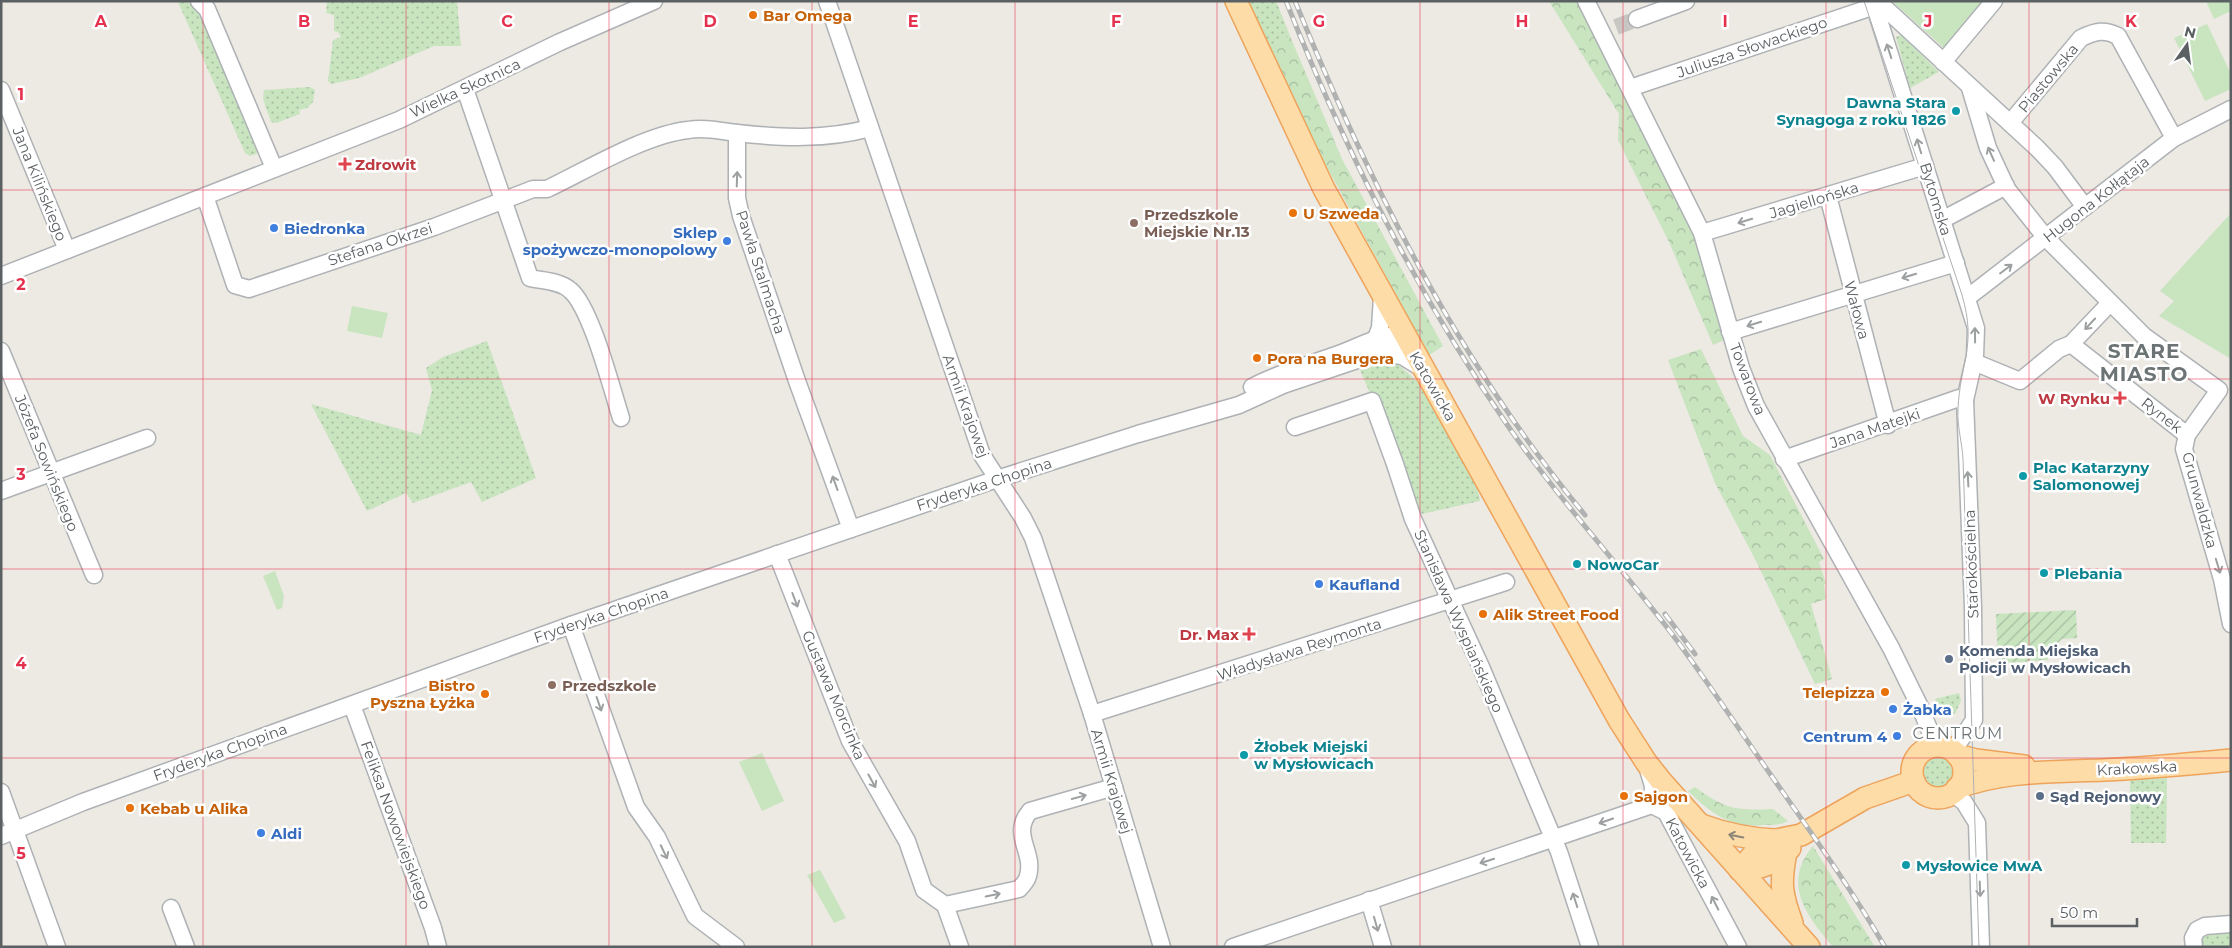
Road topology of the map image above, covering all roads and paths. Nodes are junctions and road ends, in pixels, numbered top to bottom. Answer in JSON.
{"nodes":[{"id":1,"x":199,"y":1,"type":"edge"},
{"id":2,"x":654,"y":1,"type":"edge"},
{"id":3,"x":827,"y":1,"type":"edge"},
{"id":4,"x":1236,"y":1,"type":"edge"},
{"id":5,"x":1586,"y":1,"type":"edge"},
{"id":6,"x":1686,"y":1,"type":"edge"},
{"id":7,"x":1994,"y":1,"type":"edge"},
{"id":8,"x":1873,"y":3,"type":"edge"},
{"id":9,"x":1637,"y":19,"type":"tunnel mouth"},
{"id":10,"x":1943,"y":62,"type":"junction"},
{"id":11,"x":1630,"y":88,"type":"junction"},
{"id":12,"x":1970,"y":88,"type":"junction"},
{"id":13,"x":465,"y":89,"type":"junction"},
{"id":14,"x":1,"y":90,"type":"edge"},
{"id":15,"x":2231,"y":109,"type":"edge"},
{"id":16,"x":2010,"y":123,"type":"junction"},
{"id":17,"x":870,"y":128,"type":"junction"},
{"id":18,"x":737,"y":133,"type":"junction"},
{"id":19,"x":2174,"y":138,"type":"junction"},
{"id":20,"x":1925,"y":166,"type":"junction"},
{"id":21,"x":274,"y":168,"type":"junction"},
{"id":22,"x":2006,"y":186,"type":"junction"},
{"id":23,"x":205,"y":196,"type":"junction"},
{"id":24,"x":1828,"y":196,"type":"junction"},
{"id":25,"x":502,"y":202,"type":"junction"},
{"id":26,"x":2085,"y":207,"type":"junction"},
{"id":27,"x":1942,"y":220,"type":"junction"},
{"id":28,"x":1702,"y":233,"type":"junction"},
{"id":29,"x":2046,"y":238,"type":"junction"},
{"id":30,"x":67,"y":250,"type":"junction"},
{"id":31,"x":1956,"y":262,"type":"junction"},
{"id":32,"x":1,"y":276,"type":"edge"},
{"id":33,"x":1852,"y":294,"type":"junction"},
{"id":34,"x":1382,"y":297,"type":"junction"},
{"id":35,"x":1967,"y":298,"type":"junction"},
{"id":36,"x":2110,"y":303,"type":"junction"},
{"id":37,"x":1730,"y":332,"type":"junction"},
{"id":38,"x":1404,"y":336,"type":"junction"},
{"id":39,"x":2071,"y":344,"type":"junction"},
{"id":40,"x":1377,"y":345,"type":"junction"},
{"id":41,"x":1,"y":351,"type":"edge"},
{"id":42,"x":1974,"y":362,"type":"junction"},
{"id":43,"x":1302,"y":366,"type":"junction"},
{"id":44,"x":1423,"y":369,"type":"junction"},
{"id":45,"x":1259,"y":383,"type":"junction"},
{"id":46,"x":1283,"y":385,"type":"junction"},
{"id":47,"x":2225,"y":392,"type":"edge"},
{"id":48,"x":1965,"y":400,"type":"junction"},
{"id":49,"x":1207,"y":413,"type":"junction"},
{"id":50,"x":621,"y":418,"type":"dead end"},
{"id":51,"x":1888,"y":425,"type":"junction"},
{"id":52,"x":1295,"y":427,"type":"dead end"},
{"id":53,"x":2187,"y":435,"type":"junction"},
{"id":54,"x":147,"y":438,"type":"dead end"},
{"id":55,"x":1784,"y":459,"type":"junction"},
{"id":56,"x":51,"y":472,"type":"junction"},
{"id":57,"x":997,"y":479,"type":"junction"},
{"id":58,"x":1,"y":491,"type":"edge"},
{"id":59,"x":851,"y":529,"type":"junction"},
{"id":60,"x":777,"y":554,"type":"junction"},
{"id":61,"x":94,"y":575,"type":"dead end"},
{"id":62,"x":1506,"y":582,"type":"dead end"},
{"id":63,"x":1451,"y":601,"type":"junction"},
{"id":64,"x":2231,"y":624,"type":"edge"},
{"id":65,"x":571,"y":625,"type":"junction"},
{"id":66,"x":352,"y":704,"type":"junction"},
{"id":67,"x":1092,"y":714,"type":"junction"},
{"id":68,"x":1949,"y":751,"type":"junction"},
{"id":69,"x":2231,"y":760,"type":"edge"},
{"id":70,"x":1646,"y":762,"type":"junction"},
{"id":71,"x":2044,"y":771,"type":"junction"},
{"id":72,"x":1914,"y":781,"type":"junction"},
{"id":73,"x":1114,"y":787,"type":"junction"},
{"id":74,"x":1954,"y":791,"type":"junction"},
{"id":75,"x":1,"y":792,"type":"edge"},
{"id":76,"x":1652,"y":805,"type":"junction"},
{"id":77,"x":1698,"y":824,"type":"junction"},
{"id":78,"x":8,"y":833,"type":"edge"},
{"id":79,"x":1553,"y":839,"type":"junction"},
{"id":80,"x":1781,"y":846,"type":"junction"},
{"id":81,"x":1740,"y":870,"type":"junction"},
{"id":82,"x":1369,"y":900,"type":"junction"},
{"id":83,"x":945,"y":905,"type":"junction"},
{"id":84,"x":171,"y":908,"type":"dead end"},
{"id":85,"x":2231,"y":924,"type":"edge"},
{"id":86,"x":1802,"y":939,"type":"edge"},
{"id":87,"x":57,"y":947,"type":"edge"},
{"id":88,"x":186,"y":947,"type":"edge"},
{"id":89,"x":438,"y":947,"type":"edge"},
{"id":90,"x":736,"y":947,"type":"edge"},
{"id":91,"x":960,"y":947,"type":"edge"},
{"id":92,"x":1162,"y":947,"type":"edge"},
{"id":93,"x":1233,"y":947,"type":"edge"},
{"id":94,"x":1383,"y":947,"type":"edge"},
{"id":95,"x":1590,"y":947,"type":"edge"},
{"id":96,"x":1738,"y":947,"type":"edge"},
{"id":97,"x":1981,"y":947,"type":"edge"},
{"id":98,"x":2194,"y":947,"type":"edge"}],
"edges":[{"from":1,"to":21,"type":"street"},
{"from":2,"to":13,"type":"street","name":"Wielka Skotnica"},
{"from":3,"to":17,"type":"street","name":"Armii Krajowej"},
{"from":4,"to":34,"type":"main road","name":"Katowicka"},
{"from":5,"to":11,"type":"street","name":"Towarowa"},
{"from":6,"to":9,"type":"street"},
{"from":7,"to":10,"type":"street"},
{"from":8,"to":10,"type":"street"},
{"from":8,"to":11,"type":"street","name":"Juliusza Słowackiego"},
{"from":20,"to":8,"type":"street","name":"Bytomska","one_way":true},
{"from":10,"to":12,"type":"street"},
{"from":11,"to":28,"type":"street","name":"Towarowa"},
{"from":12,"to":16,"type":"street"},
{"from":22,"to":12,"type":"street","name":"Rynek","one_way":true},
{"from":13,"to":21,"type":"street","name":"Wielka Skotnica"},
{"from":13,"to":25,"type":"street"},
{"from":14,"to":30,"type":"street","name":"Jana Kilińskiego"},
{"from":15,"to":19,"type":"street","name":"Hugona Kołłątaja"},
{"from":16,"to":19,"type":"street","name":"Piastowska"},
{"from":16,"to":26,"type":"street"},
{"from":17,"to":18,"type":"street"},
{"from":17,"to":57,"type":"street","name":"Armii Krajowej"},
{"from":18,"to":25,"type":"street"},
{"from":59,"to":18,"type":"street","name":"Pawła Stalmacha","one_way":true},
{"from":19,"to":26,"type":"street","name":"Hugona Kołłątaja"},
{"from":20,"to":24,"type":"street","name":"Jagiellońska"},
{"from":20,"to":27,"type":"street","name":"Bytomska"},
{"from":21,"to":23,"type":"street","name":"Wielka Skotnica"},
{"from":22,"to":27,"type":"street"},
{"from":22,"to":29,"type":"street","name":"Rynek"},
{"from":23,"to":25,"type":"street","name":"Stefana Okrzei"},
{"from":23,"to":30,"type":"street","name":"Wielka Skotnica"},
{"from":24,"to":28,"type":"street","name":"Jagiellońska","one_way":true},
{"from":24,"to":33,"type":"street","name":"Wałowa"},
{"from":25,"to":50,"type":"street"},
{"from":26,"to":29,"type":"street","name":"Hugona Kołłątaja"},
{"from":27,"to":31,"type":"street","name":"Bytomska"},
{"from":28,"to":37,"type":"street","name":"Towarowa"},
{"from":35,"to":29,"type":"street","name":"Hugona Kołłątaja","one_way":true},
{"from":29,"to":36,"type":"street","name":"Rynek"},
{"from":30,"to":32,"type":"street","name":"Wielka Skotnica"},
{"from":31,"to":33,"type":"street","one_way":true},
{"from":31,"to":35,"type":"street","name":"Bytomska"},
{"from":33,"to":37,"type":"street","one_way":true},
{"from":33,"to":51,"type":"street","name":"Wałowa"},
{"from":34,"to":38,"type":"main road","name":"Katowicka"},
{"from":34,"to":40,"type":"street"},
{"from":42,"to":35,"type":"street","name":"Bytomska","one_way":true},
{"from":36,"to":39,"type":"street","one_way":true},
{"from":36,"to":47,"type":"street","name":"Rynek"},
{"from":37,"to":55,"type":"street","name":"Towarowa"},
{"from":38,"to":40,"type":"street","name":"Fryderyka Chopina"},
{"from":38,"to":44,"type":"main road","name":"Katowicka"},
{"from":39,"to":42,"type":"street"},
{"from":39,"to":53,"type":"street","name":"Rynek"},
{"from":40,"to":43,"type":"street","name":"Fryderyka Chopina"},
{"from":40,"to":44,"type":"street","name":"Fryderyka Chopina"},
{"from":40,"to":46,"type":"street","name":"Fryderyka Chopina"},
{"from":41,"to":56,"type":"street","name":"Józefa Sowińskiego"},
{"from":42,"to":48,"type":"street","name":"Bytomska"},
{"from":43,"to":45,"type":"street","name":"Fryderyka Chopina"},
{"from":43,"to":46,"type":"street","name":"Fryderyka Chopina"},
{"from":44,"to":70,"type":"main road","name":"Katowicka"},
{"from":45,"to":46,"type":"street","name":"Fryderyka Chopina"},
{"from":45,"to":49,"type":"street","name":"Fryderyka Chopina"},
{"from":46,"to":49,"type":"street","name":"Fryderyka Chopina"},
{"from":47,"to":53,"type":"street","name":"Rynek"},
{"from":48,"to":51,"type":"street","name":"Jana Matejki"},
{"from":68,"to":48,"type":"street","name":"Starokościelna","one_way":true},
{"from":49,"to":57,"type":"street","name":"Fryderyka Chopina"},
{"from":51,"to":55,"type":"street","name":"Jana Matejki"},
{"from":52,"to":63,"type":"street","name":"Stanisława Wyspiańskiego"},
{"from":53,"to":64,"type":"street","name":"Grunwaldzka","one_way":true},
{"from":54,"to":56,"type":"street"},
{"from":55,"to":68,"type":"street","name":"Towarowa"},
{"from":56,"to":58,"type":"street"},
{"from":56,"to":61,"type":"street","name":"Józefa Sowińskiego"},
{"from":57,"to":59,"type":"street","name":"Fryderyka Chopina"},
{"from":57,"to":67,"type":"street","name":"Armii Krajowej"},
{"from":59,"to":60,"type":"street","name":"Fryderyka Chopina"},
{"from":60,"to":65,"type":"street","name":"Fryderyka Chopina"},
{"from":60,"to":83,"type":"street","name":"Gustawa Morcinka","one_way":true},
{"from":62,"to":63,"type":"street","name":"Władysława Reymonta"},
{"from":63,"to":67,"type":"street","name":"Władysława Reymonta"},
{"from":63,"to":79,"type":"street","name":"Stanisława Wyspiańskiego"},
{"from":65,"to":66,"type":"street","name":"Fryderyka Chopina"},
{"from":65,"to":90,"type":"street","one_way":true},
{"from":66,"to":78,"type":"street","name":"Fryderyka Chopina"},
{"from":66,"to":89,"type":"street","name":"Feliksa Nowowiejskiego"},
{"from":67,"to":73,"type":"street","name":"Armii Krajowej"},
{"from":68,"to":71,"type":"main road","name":"Krakowska"},
{"from":68,"to":72,"type":"main road"},
{"from":68,"to":74,"type":"main road"},
{"from":69,"to":71,"type":"main road","name":"Krakowska"},
{"from":70,"to":76,"type":"street","name":"Katowicka"},
{"from":70,"to":77,"type":"main road","name":"Katowicka"},
{"from":71,"to":74,"type":"main road","name":"Krakowska"},
{"from":72,"to":74,"type":"main road"},
{"from":72,"to":80,"type":"main road"},
{"from":83,"to":73,"type":"street","one_way":true},
{"from":73,"to":92,"type":"street","name":"Armii Krajowej"},
{"from":74,"to":97,"type":"street","one_way":true},
{"from":75,"to":78,"type":"street"},
{"from":76,"to":79,"type":"street","one_way":true},
{"from":96,"to":76,"type":"street","name":"Katowicka","one_way":true},
{"from":80,"to":77,"type":"main road","one_way":true},
{"from":77,"to":81,"type":"main road","name":"Katowicka"},
{"from":78,"to":87,"type":"street"},
{"from":79,"to":82,"type":"street","one_way":true},
{"from":95,"to":79,"type":"street","name":"Stanisława Wyspiańskiego","one_way":true},
{"from":80,"to":81,"type":"main road"},
{"from":80,"to":86,"type":"main road"},
{"from":81,"to":86,"type":"main road","name":"Katowicka"},
{"from":82,"to":93,"type":"street"},
{"from":82,"to":94,"type":"street","one_way":true},
{"from":83,"to":91,"type":"street"},
{"from":84,"to":88,"type":"street"},
{"from":85,"to":98,"type":"street"}]}
